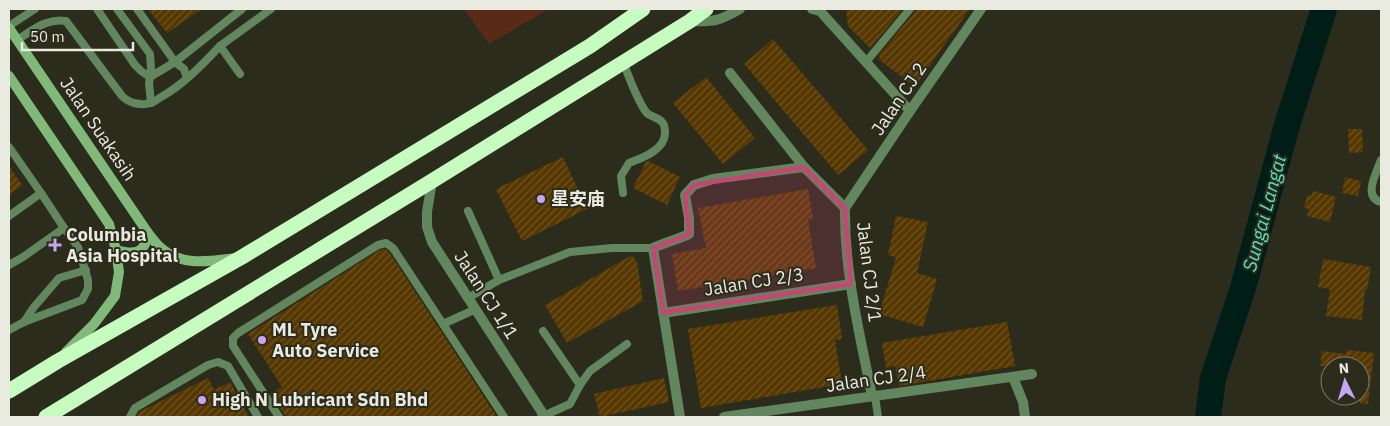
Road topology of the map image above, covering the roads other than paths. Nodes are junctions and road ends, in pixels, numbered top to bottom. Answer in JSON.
{"nodes":[{"id":1,"x":35,"y":9,"type":"edge"},
{"id":2,"x":97,"y":9,"type":"edge"},
{"id":3,"x":117,"y":9,"type":"edge"},
{"id":4,"x":137,"y":9,"type":"edge"},
{"id":5,"x":242,"y":9,"type":"edge"},
{"id":6,"x":271,"y":9,"type":"edge"},
{"id":7,"x":643,"y":9,"type":"edge"},
{"id":8,"x":706,"y":9,"type":"edge"},
{"id":9,"x":740,"y":9,"type":"edge"},
{"id":10,"x":910,"y":9,"type":"edge"},
{"id":11,"x":981,"y":9,"type":"edge"},
{"id":12,"x":818,"y":10,"type":"edge"},
{"id":13,"x":690,"y":21,"type":"junction"},
{"id":14,"x":9,"y":27,"type":"edge"},
{"id":15,"x":17,"y":40,"type":"junction"},
{"id":16,"x":220,"y":46,"type":"junction"},
{"id":17,"x":176,"y":62,"type":"junction"},
{"id":18,"x":623,"y":62,"type":"junction"},
{"id":19,"x":866,"y":62,"type":"junction"},
{"id":20,"x":730,"y":73,"type":"dead end"},
{"id":21,"x":240,"y":74,"type":"dead end"},
{"id":22,"x":150,"y":78,"type":"junction"},
{"id":23,"x":187,"y":78,"type":"junction"},
{"id":24,"x":10,"y":82,"type":"edge"},
{"id":25,"x":151,"y":103,"type":"junction"},
{"id":26,"x":910,"y":111,"type":"junction"},
{"id":27,"x":9,"y":147,"type":"edge"},
{"id":28,"x":1381,"y":160,"type":"edge"},
{"id":29,"x":804,"y":167,"type":"junction"},
{"id":30,"x":432,"y":182,"type":"junction"},
{"id":31,"x":622,"y":193,"type":"dead end"},
{"id":32,"x":42,"y":194,"type":"junction"},
{"id":33,"x":1381,"y":202,"type":"edge"},
{"id":34,"x":845,"y":208,"type":"junction"},
{"id":35,"x":468,"y":211,"type":"dead end"},
{"id":36,"x":9,"y":216,"type":"edge"},
{"id":37,"x":64,"y":228,"type":"junction"},
{"id":38,"x":148,"y":233,"type":"junction"},
{"id":39,"x":653,"y":248,"type":"junction"},
{"id":40,"x":116,"y":250,"type":"junction"},
{"id":41,"x":242,"y":257,"type":"junction"},
{"id":42,"x":9,"y":265,"type":"edge"},
{"id":43,"x":86,"y":270,"type":"junction"},
{"id":44,"x":499,"y":280,"type":"junction"},
{"id":45,"x":851,"y":284,"type":"junction"},
{"id":46,"x":468,"y":298,"type":"junction"},
{"id":47,"x":476,"y":309,"type":"junction"},
{"id":48,"x":662,"y":313,"type":"junction"},
{"id":49,"x":24,"y":322,"type":"junction"},
{"id":50,"x":443,"y":324,"type":"junction"},
{"id":51,"x":9,"y":330,"type":"edge"},
{"id":52,"x":543,"y":331,"type":"dead end"},
{"id":53,"x":627,"y":344,"type":"dead end"},
{"id":54,"x":58,"y":361,"type":"junction"},
{"id":55,"x":1032,"y":374,"type":"dead end"},
{"id":56,"x":1013,"y":377,"type":"junction"},
{"id":57,"x":580,"y":385,"type":"junction"},
{"id":58,"x":9,"y":391,"type":"edge"},
{"id":59,"x":874,"y":396,"type":"junction"},
{"id":60,"x":544,"y":416,"type":"edge"},
{"id":61,"x":46,"y":417,"type":"edge"},
{"id":62,"x":130,"y":417,"type":"edge"},
{"id":63,"x":258,"y":417,"type":"edge"},
{"id":64,"x":279,"y":417,"type":"edge"},
{"id":65,"x":504,"y":417,"type":"edge"},
{"id":66,"x":680,"y":417,"type":"edge"},
{"id":67,"x":724,"y":417,"type":"edge"},
{"id":68,"x":878,"y":417,"type":"edge"},
{"id":69,"x":1025,"y":417,"type":"edge"}],
"edges":[{"from":1,"to":14,"type":"lane"},
{"from":2,"to":22,"type":"lane"},
{"from":3,"to":22,"type":"lane"},
{"from":4,"to":17,"type":"lane"},
{"from":5,"to":17,"type":"lane"},
{"from":6,"to":16,"type":"lane"},
{"from":7,"to":41,"type":"highway"},
{"from":8,"to":13,"type":"highway"},
{"from":9,"to":13,"type":"street"},
{"from":10,"to":19,"type":"lane"},
{"from":11,"to":26,"type":"street","name":"Jalan CJ 2"},
{"from":12,"to":19,"type":"street"},
{"from":13,"to":18,"type":"highway"},
{"from":14,"to":15,"type":"main road","name":"Jalan Suakasih"},
{"from":15,"to":25,"type":"lane"},
{"from":15,"to":38,"type":"main road","name":"Jalan Suakasih"},
{"from":16,"to":21,"type":"lane"},
{"from":16,"to":23,"type":"lane"},
{"from":17,"to":22,"type":"lane"},
{"from":17,"to":23,"type":"lane"},
{"from":18,"to":30,"type":"highway"},
{"from":18,"to":31,"type":"lane"},
{"from":19,"to":26,"type":"street"},
{"from":20,"to":29,"type":"street","name":"Jalan CJ 2/1"},
{"from":22,"to":25,"type":"lane"},
{"from":23,"to":25,"type":"lane"},
{"from":24,"to":40,"type":"main road"},
{"from":26,"to":34,"type":"street","name":"Jalan CJ 2"},
{"from":27,"to":32,"type":"lane"},
{"from":28,"to":33,"type":"lane"},
{"from":29,"to":34,"type":"street","name":"Jalan CJ 2/1"},
{"from":29,"to":39,"type":"street"},
{"from":30,"to":46,"type":"street","name":"Jalan CJ 1/1"},
{"from":30,"to":61,"type":"highway"},
{"from":32,"to":36,"type":"lane"},
{"from":32,"to":37,"type":"lane"},
{"from":34,"to":45,"type":"street","name":"Jalan CJ 2/1"},
{"from":35,"to":44,"type":"lane"},
{"from":37,"to":42,"type":"lane"},
{"from":37,"to":43,"type":"lane"},
{"from":38,"to":40,"type":"main road"},
{"from":38,"to":41,"type":"main road","name":"Jalan Suakasih"},
{"from":39,"to":44,"type":"lane"},
{"from":39,"to":48,"type":"street"},
{"from":40,"to":54,"type":"main road"},
{"from":41,"to":54,"type":"highway"},
{"from":43,"to":49,"type":"lane"},
{"from":43,"to":49,"type":"lane"},
{"from":44,"to":46,"type":"lane"},
{"from":45,"to":48,"type":"street","name":"Jalan CJ 2/3"},
{"from":45,"to":59,"type":"street","name":"Jalan CJ 2/1"},
{"from":46,"to":47,"type":"street","name":"Jalan CJ 1/1"},
{"from":47,"to":50,"type":"lane"},
{"from":47,"to":60,"type":"street","name":"Jalan CJ 1/1"},
{"from":48,"to":66,"type":"street"},
{"from":49,"to":51,"type":"lane"},
{"from":50,"to":64,"type":"lane"},
{"from":50,"to":65,"type":"lane"},
{"from":52,"to":57,"type":"lane"},
{"from":53,"to":57,"type":"lane"},
{"from":54,"to":58,"type":"highway"},
{"from":55,"to":56,"type":"street","name":"Jalan CJ 2/4"},
{"from":56,"to":59,"type":"street","name":"Jalan CJ 2/4"},
{"from":56,"to":69,"type":"street"},
{"from":57,"to":60,"type":"lane"},
{"from":59,"to":67,"type":"street","name":"Jalan CJ 2/4"},
{"from":59,"to":68,"type":"lane"},
{"from":62,"to":63,"type":"lane"}]}
